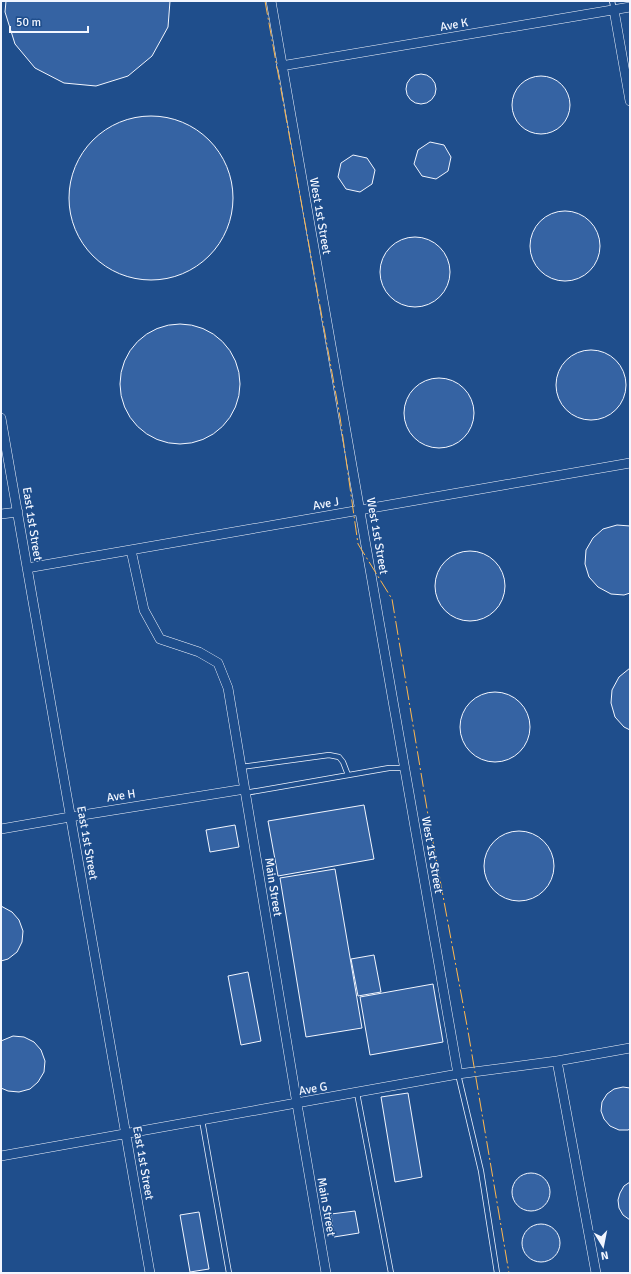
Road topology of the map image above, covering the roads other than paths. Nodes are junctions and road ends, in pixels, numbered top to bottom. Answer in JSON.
{"nodes":[{"id":1,"x":271,"y":1,"type":"edge"},
{"id":2,"x":613,"y":5,"type":"edge"},
{"id":3,"x":630,"y":7,"type":"edge"},
{"id":4,"x":281,"y":66,"type":"junction"},
{"id":5,"x":630,"y":101,"type":"edge"},
{"id":6,"x":1,"y":418,"type":"edge"},
{"id":7,"x":630,"y":463,"type":"edge"},
{"id":8,"x":361,"y":510,"type":"junction"},
{"id":9,"x":18,"y":512,"type":"junction"},
{"id":10,"x":1,"y":514,"type":"edge"},
{"id":11,"x":131,"y":550,"type":"junction"},
{"id":12,"x":27,"y":568,"type":"junction"},
{"id":13,"x":241,"y":767,"type":"junction"},
{"id":14,"x":405,"y":768,"type":"junction"},
{"id":15,"x":348,"y":775,"type":"junction"},
{"id":16,"x":245,"y":791,"type":"junction"},
{"id":17,"x":70,"y":817,"type":"junction"},
{"id":18,"x":1,"y":829,"type":"edge"},
{"id":19,"x":630,"y":1048,"type":"edge"},
{"id":20,"x":557,"y":1061,"type":"junction"},
{"id":21,"x":458,"y":1074,"type":"junction"},
{"id":22,"x":357,"y":1093,"type":"junction"},
{"id":23,"x":296,"y":1104,"type":"junction"},
{"id":24,"x":202,"y":1120,"type":"junction"},
{"id":25,"x":126,"y":1134,"type":"junction"},
{"id":26,"x":1,"y":1156,"type":"edge"},
{"id":27,"x":150,"y":1273,"type":"edge"},
{"id":28,"x":229,"y":1273,"type":"edge"},
{"id":29,"x":326,"y":1273,"type":"edge"},
{"id":30,"x":391,"y":1273,"type":"edge"},
{"id":31,"x":497,"y":1273,"type":"edge"},
{"id":32,"x":596,"y":1273,"type":"edge"}],
"edges":[{"from":1,"to":4,"type":"street","name":"West 1st Street"},
{"from":2,"to":3,"type":"street","name":"Ave K"},
{"from":2,"to":4,"type":"street","name":"Ave K"},
{"from":2,"to":5,"type":"street"},
{"from":4,"to":8,"type":"street","name":"West 1st Street"},
{"from":6,"to":9,"type":"street","name":"East 1st Street"},
{"from":7,"to":8,"type":"street","name":"Ave J"},
{"from":8,"to":11,"type":"street","name":"Ave J"},
{"from":8,"to":14,"type":"street","name":"West 1st Street"},
{"from":9,"to":10,"type":"street"},
{"from":9,"to":12,"type":"street","name":"East 1st Street"},
{"from":11,"to":12,"type":"street","name":"Ave J"},
{"from":11,"to":13,"type":"street","name":"Main Street"},
{"from":12,"to":17,"type":"street","name":"East 1st Street"},
{"from":13,"to":15,"type":"lane"},
{"from":13,"to":16,"type":"street","name":"Main Street"},
{"from":14,"to":15,"type":"lane"},
{"from":14,"to":21,"type":"street","name":"West 1st Street"},
{"from":15,"to":16,"type":"lane"},
{"from":16,"to":17,"type":"street","name":"Ave H"},
{"from":16,"to":23,"type":"street","name":"Main Street"},
{"from":17,"to":18,"type":"street","name":"Ave H"},
{"from":17,"to":25,"type":"street","name":"East 1st Street"},
{"from":19,"to":20,"type":"street","name":"Ave G"},
{"from":20,"to":21,"type":"street","name":"Ave G"},
{"from":20,"to":32,"type":"street"},
{"from":21,"to":22,"type":"street","name":"Ave G"},
{"from":21,"to":31,"type":"lane"},
{"from":22,"to":23,"type":"street","name":"Ave G"},
{"from":22,"to":30,"type":"lane"},
{"from":23,"to":24,"type":"street","name":"Ave G"},
{"from":23,"to":29,"type":"street","name":"Main Street"},
{"from":24,"to":25,"type":"street","name":"Ave G"},
{"from":24,"to":28,"type":"lane"},
{"from":25,"to":26,"type":"street","name":"Ave G"},
{"from":25,"to":27,"type":"street","name":"East 1st Street"}]}
